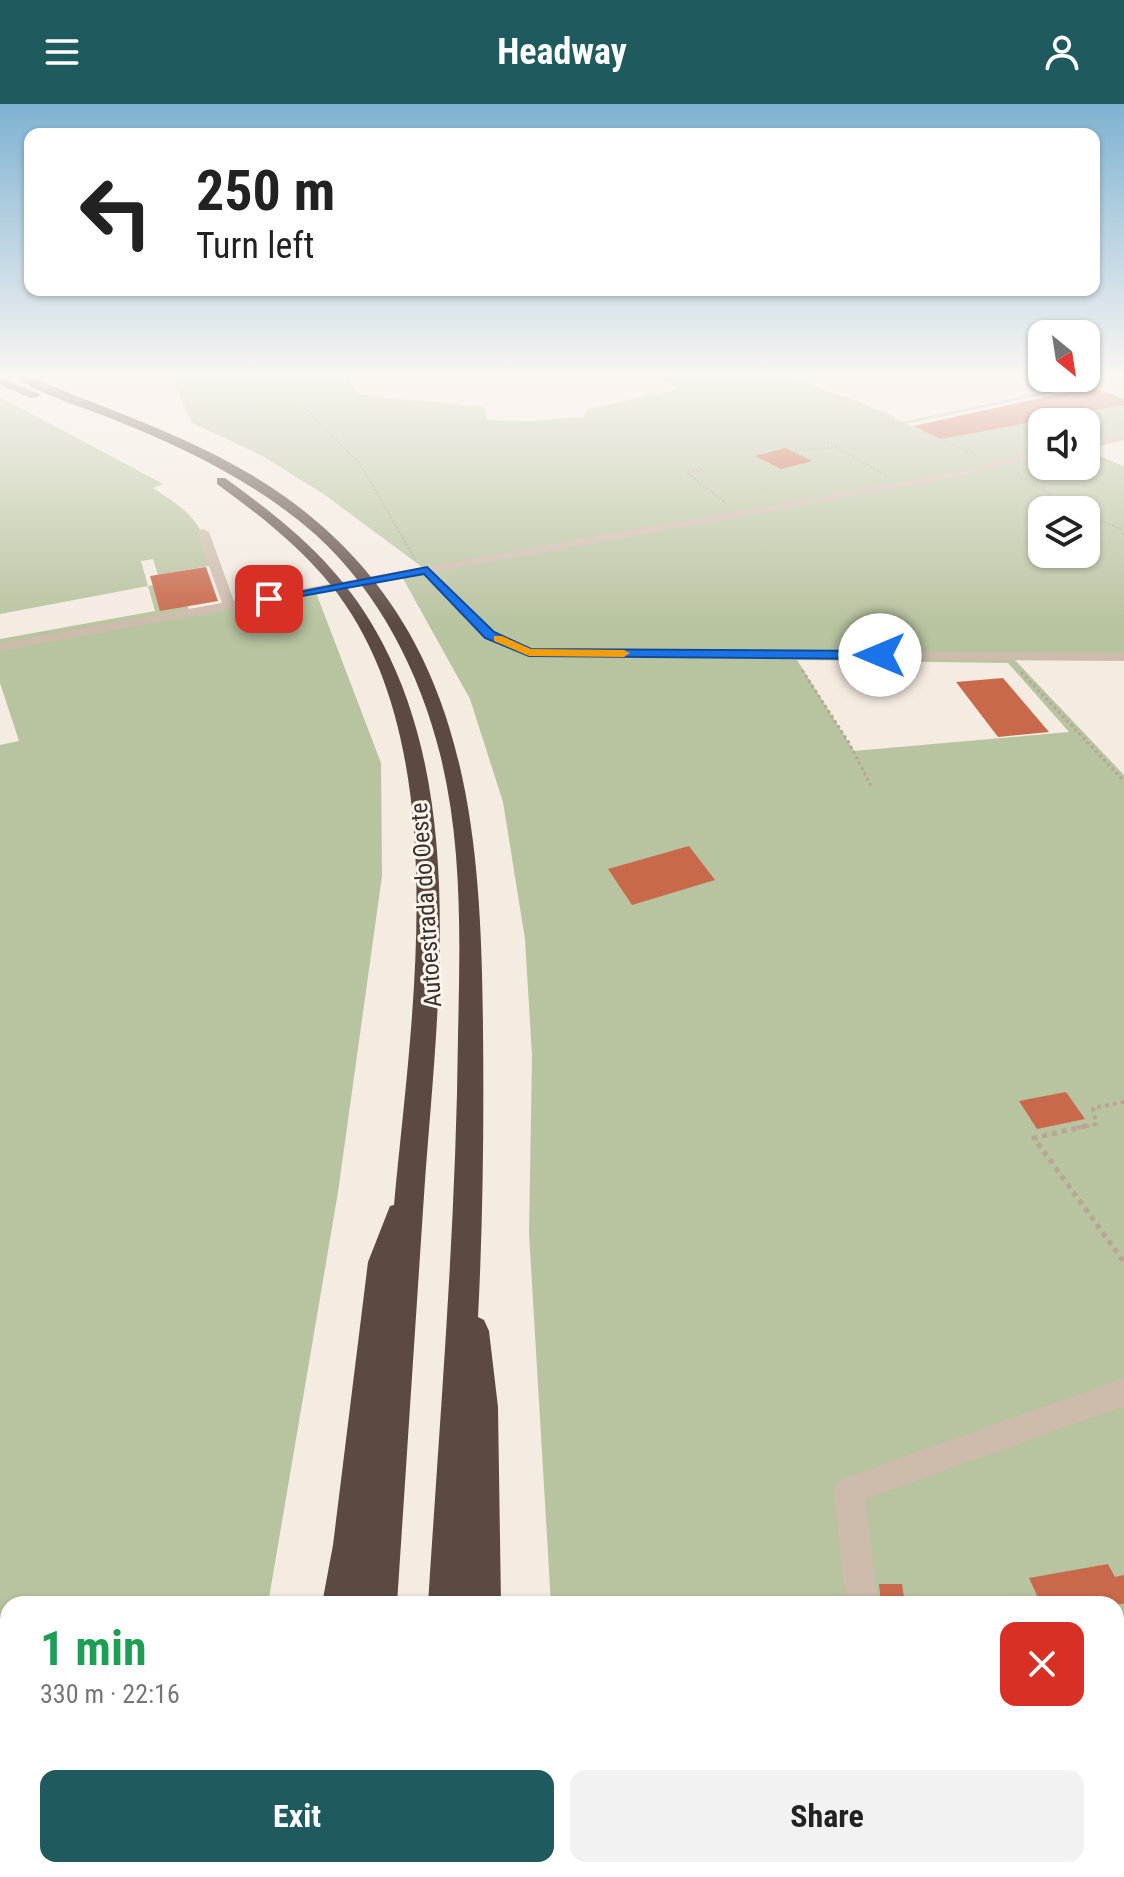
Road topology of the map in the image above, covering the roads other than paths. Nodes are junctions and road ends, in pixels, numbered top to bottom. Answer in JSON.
{"nodes":[{"id":1,"x":182,"y":460,"type":"edge"},
{"id":2,"x":213,"y":460,"type":"edge"},
{"id":3,"x":1018,"y":460,"type":"edge"},
{"id":4,"x":203,"y":532,"type":"dead end"},
{"id":5,"x":427,"y":570,"type":"junction"},
{"id":6,"x":229,"y":606,"type":"junction"},
{"id":7,"x":0,"y":647,"type":"edge"},
{"id":8,"x":1124,"y":657,"type":"edge"},
{"id":9,"x":410,"y":1187,"type":"junction"},
{"id":10,"x":467,"y":1273,"type":"junction"},
{"id":11,"x":1124,"y":1392,"type":"edge"},
{"id":12,"x":342,"y":1596,"type":"edge"},
{"id":13,"x":379,"y":1596,"type":"edge"},
{"id":14,"x":447,"y":1596,"type":"edge"},
{"id":15,"x":482,"y":1596,"type":"edge"},
{"id":16,"x":861,"y":1596,"type":"edge"}],
"edges":[{"from":1,"to":9,"type":"highway","name":"Autoestrada do Oeste"},
{"from":2,"to":10,"type":"highway","name":"Autoestrada do Oeste"},
{"from":3,"to":5,"type":"street"},
{"from":4,"to":6,"type":"street"},
{"from":5,"to":6,"type":"street"},
{"from":5,"to":8,"type":"street"},
{"from":6,"to":7,"type":"street"},
{"from":9,"to":12,"type":"highway"},
{"from":9,"to":13,"type":"highway","name":"Autoestrada do Oeste"},
{"from":10,"to":14,"type":"highway","name":"Autoestrada do Oeste"},
{"from":10,"to":15,"type":"highway"},
{"from":11,"to":16,"type":"street"}]}
